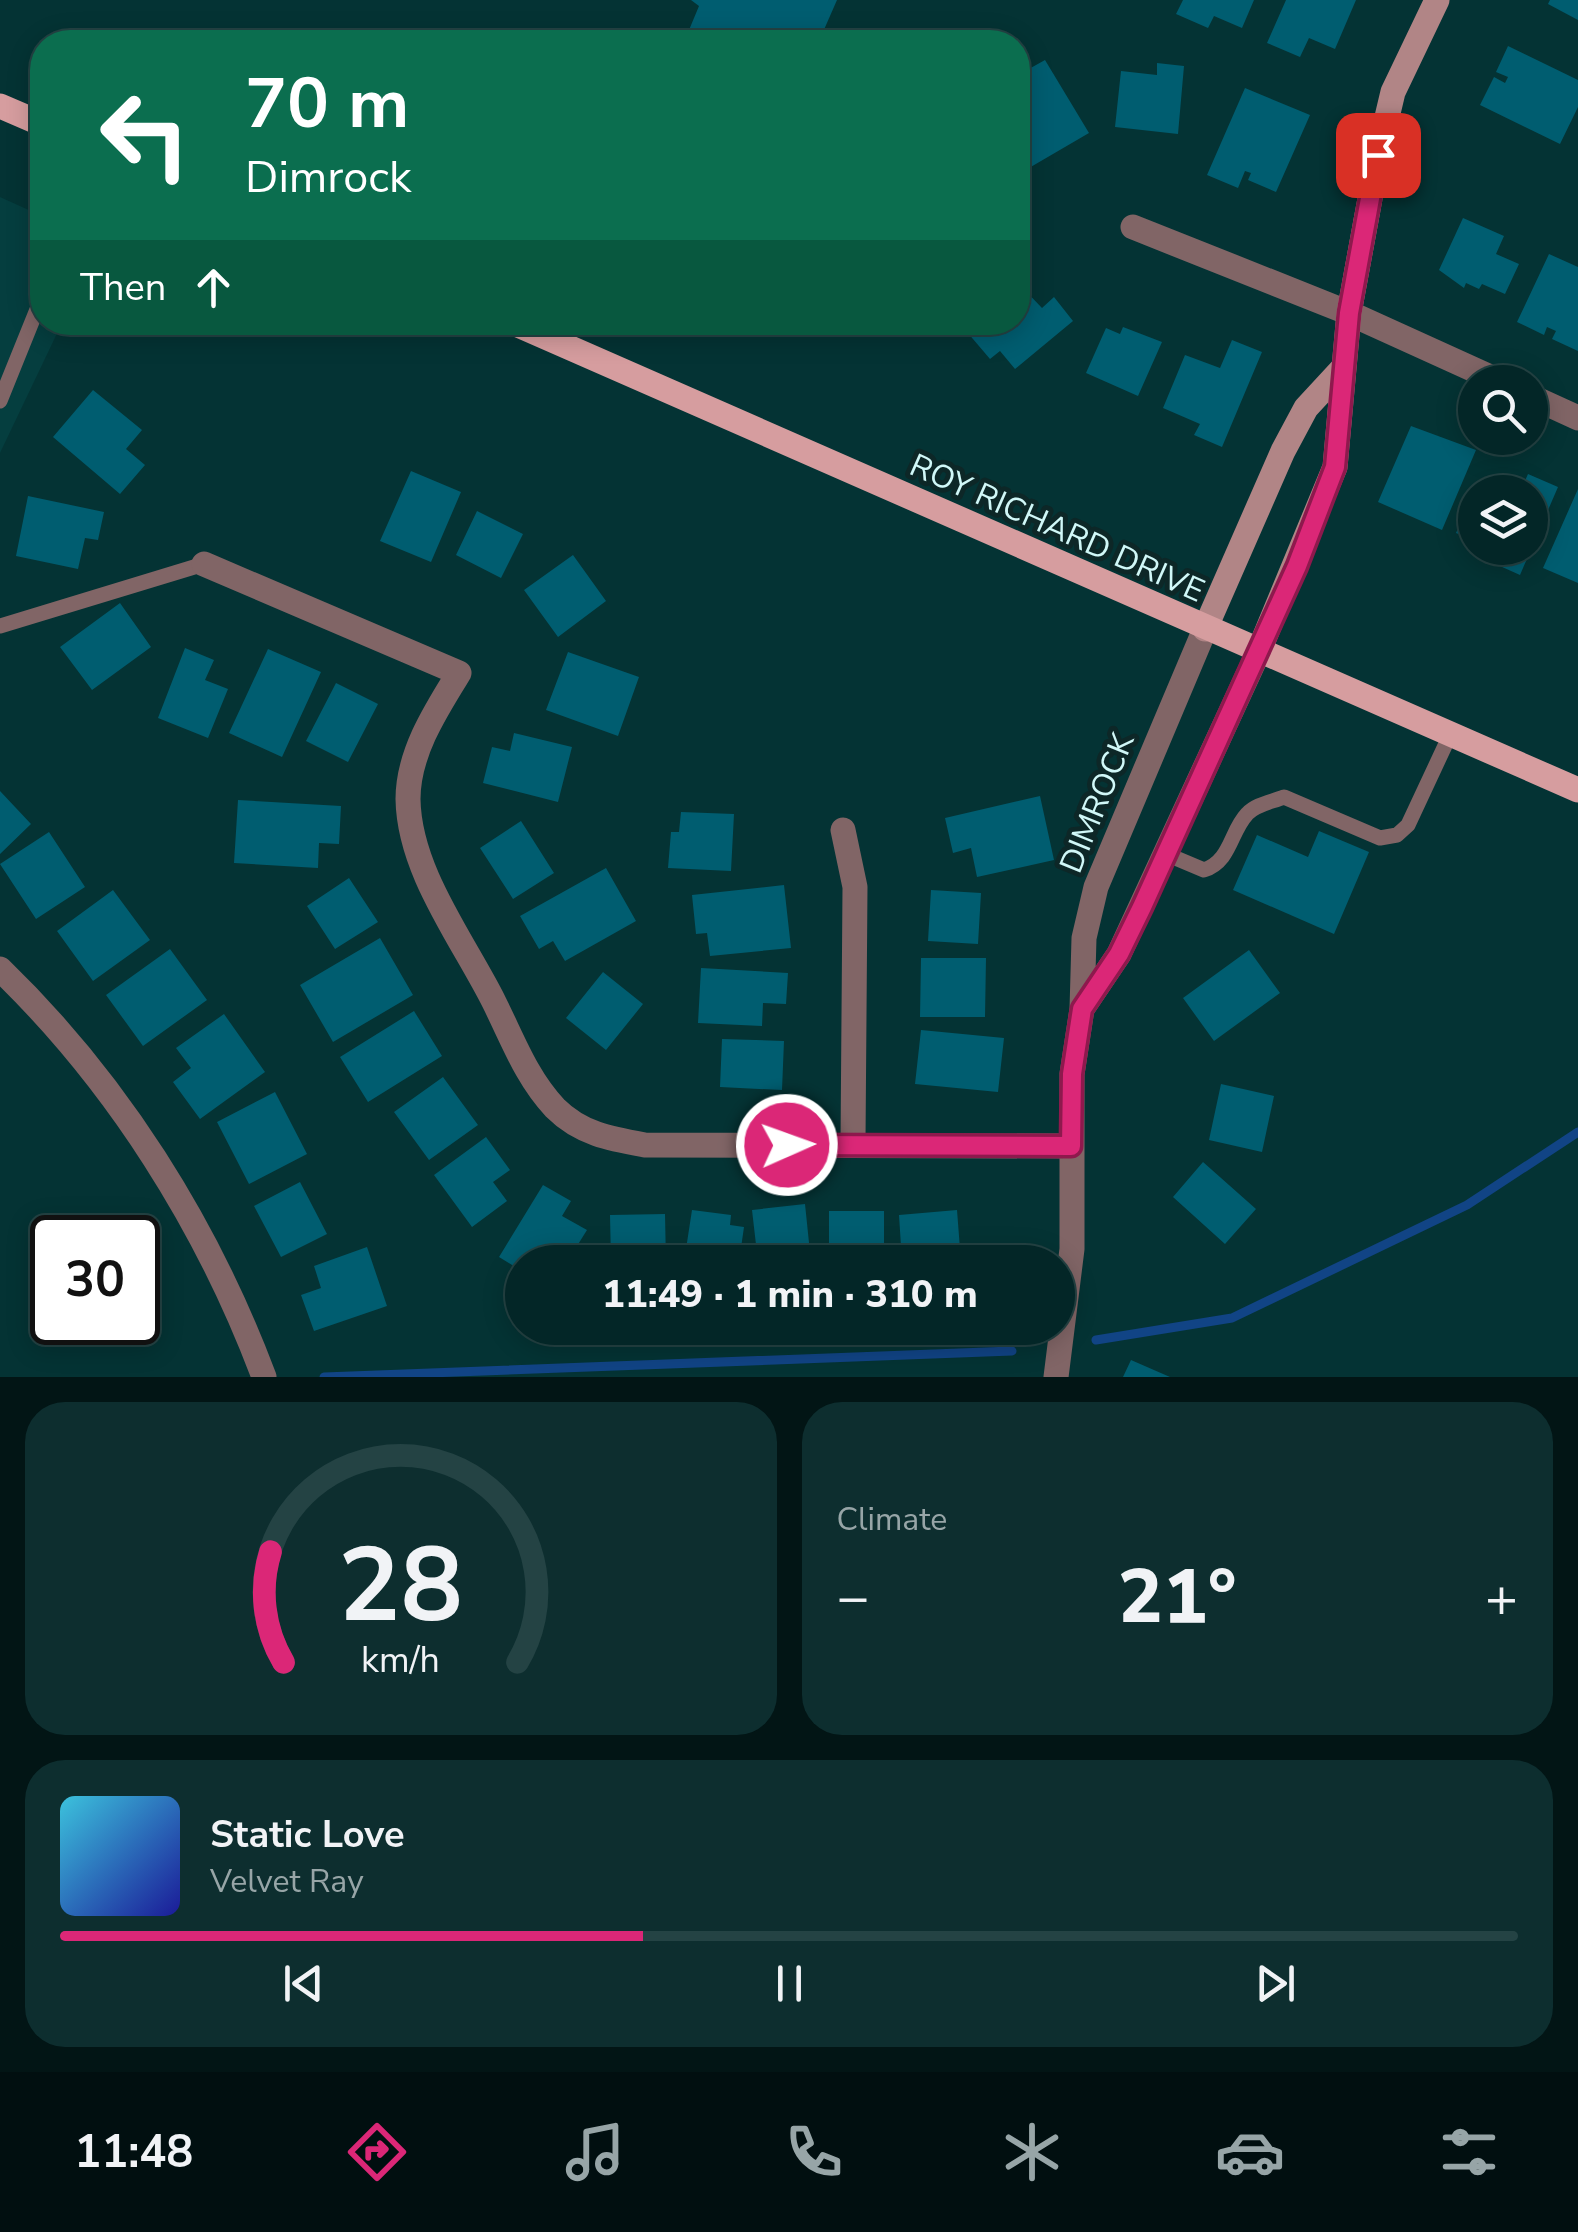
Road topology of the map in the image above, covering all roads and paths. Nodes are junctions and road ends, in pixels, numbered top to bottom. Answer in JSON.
{"nodes":[{"id":1,"x":1438,"y":0,"type":"edge"},
{"id":2,"x":0,"y":106,"type":"edge"},
{"id":3,"x":30,"y":119,"type":"edge"},
{"id":4,"x":1132,"y":227,"type":"dead end"},
{"id":5,"x":1349,"y":313,"type":"junction"},
{"id":6,"x":30,"y":329,"type":"edge"},
{"id":7,"x":540,"y":335,"type":"edge"},
{"id":8,"x":1464,"y":365,"type":"edge"},
{"id":9,"x":1343,"y":368,"type":"junction"},
{"id":10,"x":0,"y":401,"type":"edge"},
{"id":11,"x":1548,"y":404,"type":"edge"},
{"id":12,"x":1578,"y":418,"type":"edge"},
{"id":13,"x":204,"y":564,"type":"joint"},
{"id":14,"x":0,"y":626,"type":"edge"},
{"id":15,"x":1205,"y":630,"type":"junction"},
{"id":16,"x":1258,"y":653,"type":"junction"},
{"id":17,"x":1450,"y":735,"type":"junction"},
{"id":18,"x":1578,"y":790,"type":"edge"},
{"id":19,"x":843,"y":830,"type":"dead end"},
{"id":20,"x":1166,"y":854,"type":"junction"},
{"id":21,"x":0,"y":969,"type":"edge"},
{"id":22,"x":1082,"y":1009,"type":"junction"},
{"id":23,"x":853,"y":1142,"type":"junction"},
{"id":24,"x":1071,"y":1146,"type":"junction"},
{"id":25,"x":264,"y":1377,"type":"edge"},
{"id":26,"x":1056,"y":1377,"type":"edge"}],
"edges":[{"from":1,"to":5,"type":"street"},
{"from":2,"to":3,"type":"main road"},
{"from":4,"to":5,"type":"street"},
{"from":5,"to":8,"type":"street"},
{"from":5,"to":9,"type":"street"},
{"from":6,"to":10,"type":"lane"},
{"from":7,"to":15,"type":"main road","name":"ROY RICHARD DRIVE"},
{"from":9,"to":15,"type":"street"},
{"from":9,"to":16,"type":"street"},
{"from":11,"to":12,"type":"street"},
{"from":13,"to":14,"type":"lane"},
{"from":13,"to":23,"type":"street"},
{"from":15,"to":16,"type":"main road","name":"ROY RICHARD DRIVE"},
{"from":15,"to":22,"type":"street","name":"DIMROCK"},
{"from":16,"to":17,"type":"main road","name":"ROY RICHARD DRIVE"},
{"from":16,"to":20,"type":"street","name":"DIMROCK"},
{"from":17,"to":18,"type":"main road","name":"ROY RICHARD DRIVE"},
{"from":17,"to":20,"type":"lane"},
{"from":19,"to":23,"type":"street"},
{"from":20,"to":22,"type":"street","name":"DIMROCK"},
{"from":21,"to":25,"type":"street"},
{"from":22,"to":24,"type":"street","name":"DIMROCK"},
{"from":23,"to":24,"type":"street"},
{"from":24,"to":26,"type":"street","name":"DIMROCK"}]}
